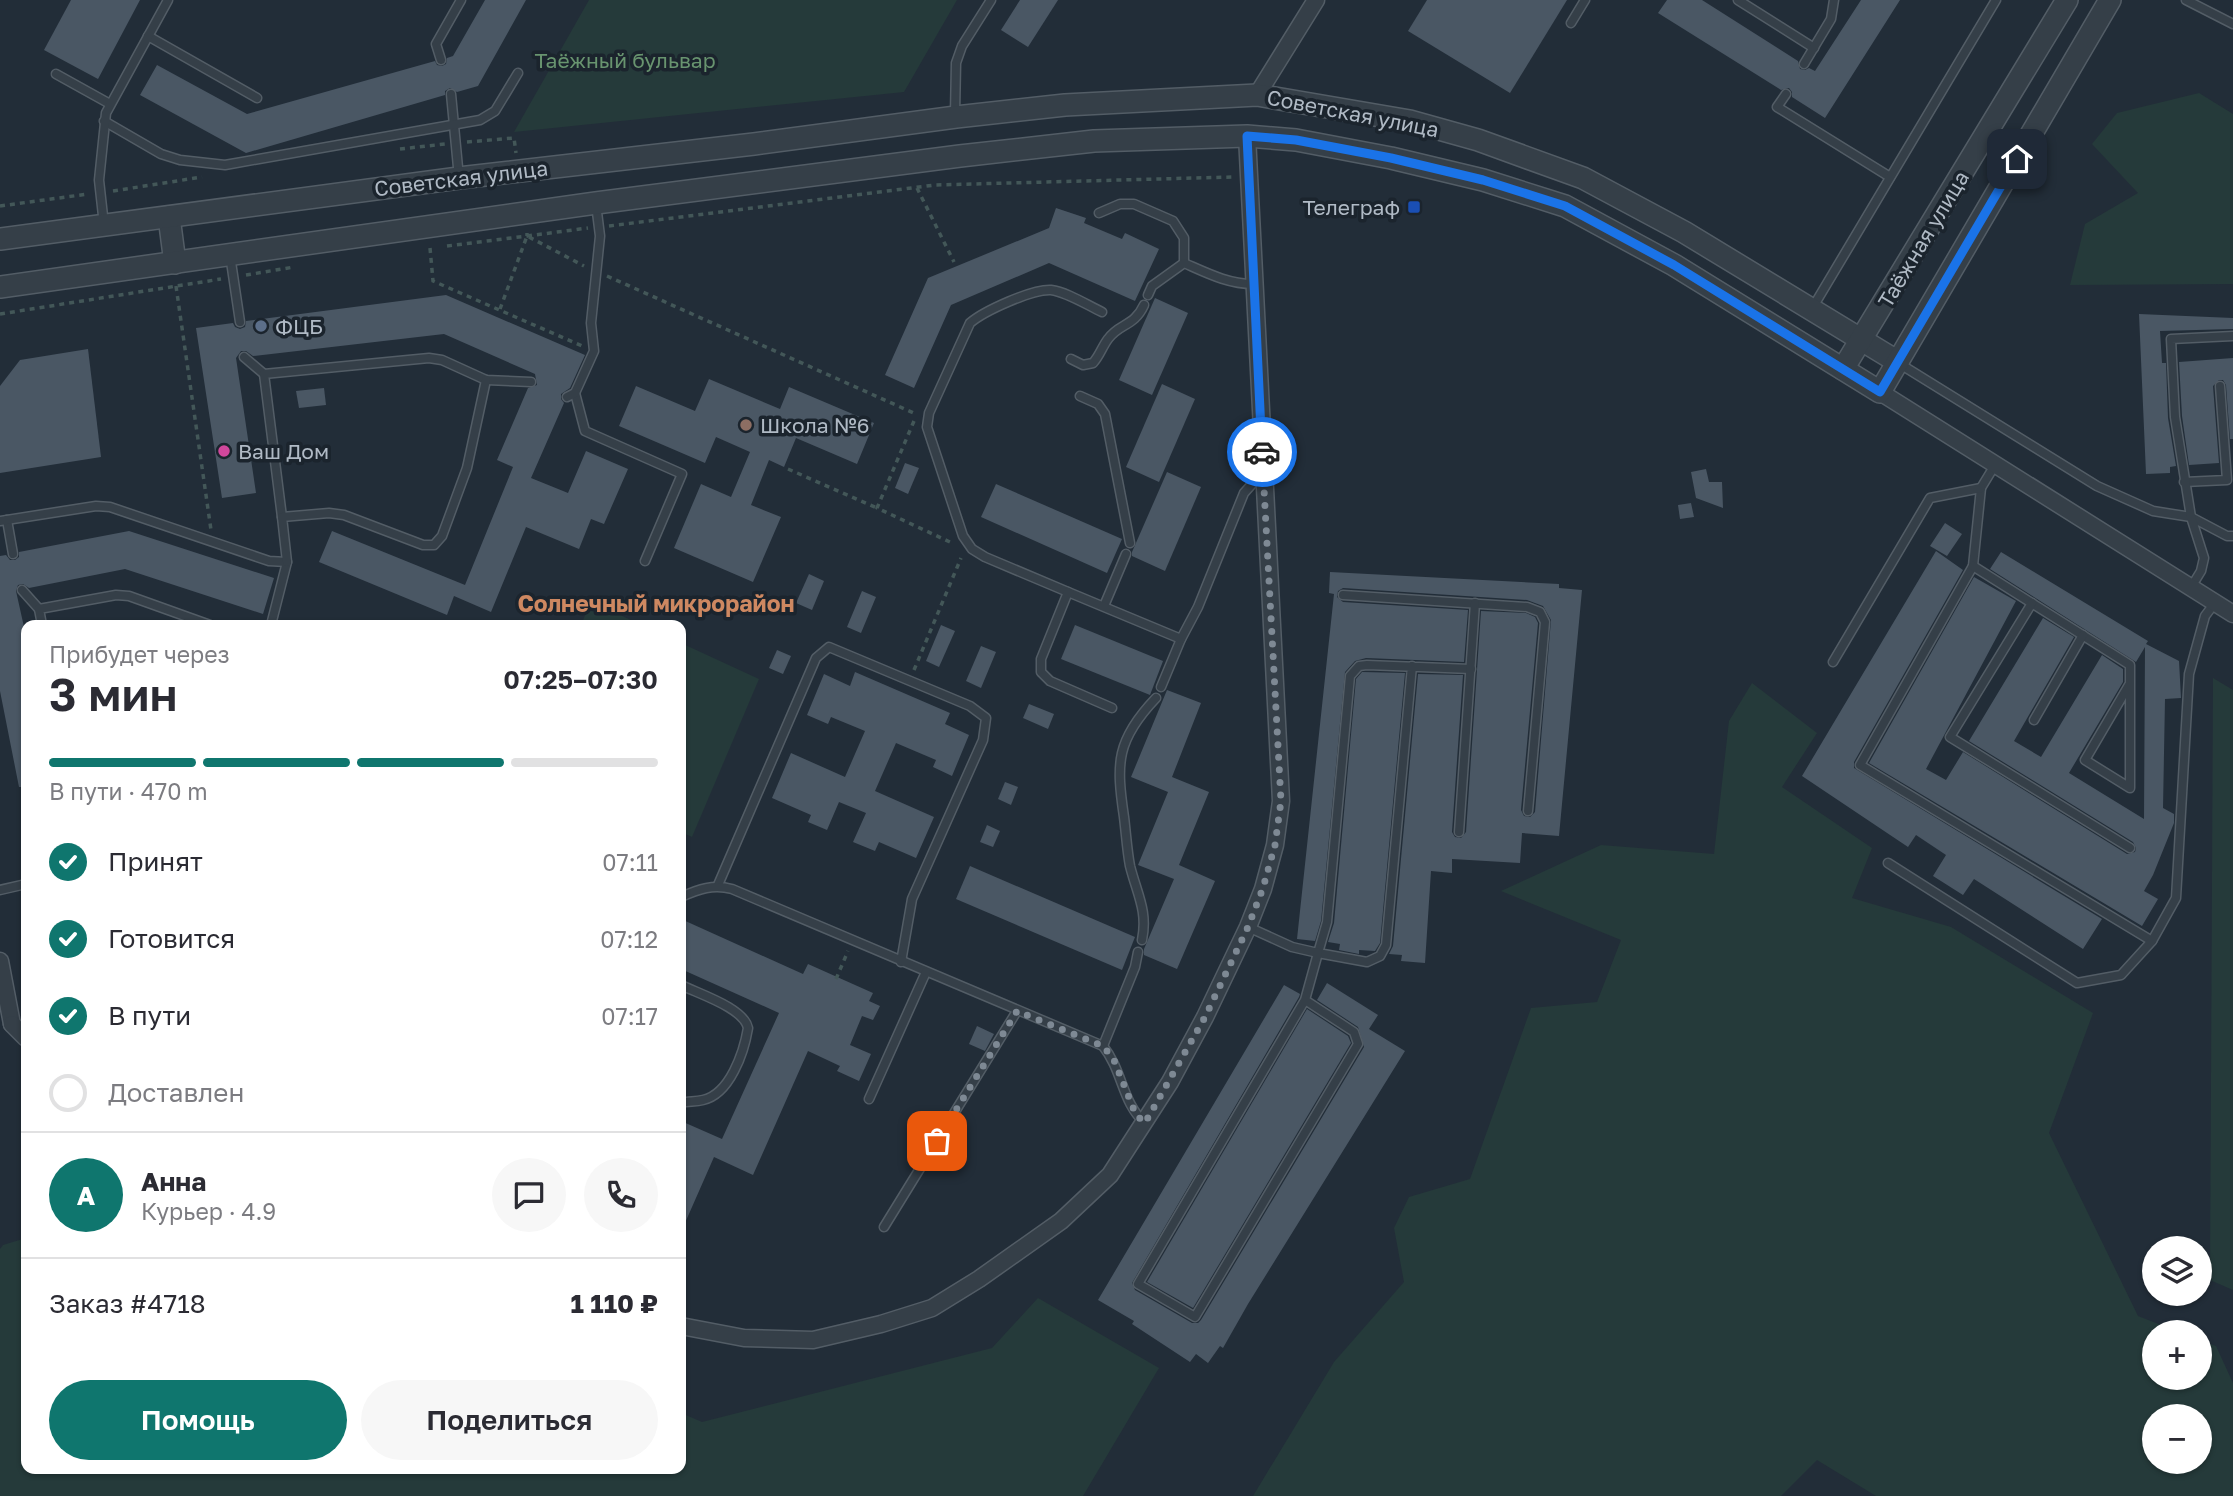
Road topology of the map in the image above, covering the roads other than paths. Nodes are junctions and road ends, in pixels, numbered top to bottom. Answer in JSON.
{"nodes":[{"id":1,"x":168,"y":0,"type":"edge"},
{"id":2,"x":461,"y":0,"type":"edge"},
{"id":3,"x":991,"y":0,"type":"edge"},
{"id":4,"x":1316,"y":0,"type":"edge"},
{"id":5,"x":1585,"y":0,"type":"edge"},
{"id":6,"x":1738,"y":0,"type":"edge"},
{"id":7,"x":1835,"y":0,"type":"edge"},
{"id":8,"x":1996,"y":0,"type":"edge"},
{"id":9,"x":2067,"y":0,"type":"edge"},
{"id":10,"x":2110,"y":0,"type":"edge"},
{"id":11,"x":2186,"y":0,"type":"edge"},
{"id":12,"x":1571,"y":23,"type":"dead end"},
{"id":13,"x":2233,"y":23,"type":"edge"},
{"id":14,"x":148,"y":36,"type":"junction"},
{"id":15,"x":1814,"y":48,"type":"junction"},
{"id":16,"x":441,"y":60,"type":"dead end"},
{"id":17,"x":1804,"y":64,"type":"dead end"},
{"id":18,"x":518,"y":73,"type":"dead end"},
{"id":19,"x":56,"y":74,"type":"dead end"},
{"id":20,"x":450,"y":94,"type":"dead end"},
{"id":21,"x":1786,"y":94,"type":"dead end"},
{"id":22,"x":1257,"y":95,"type":"junction"},
{"id":23,"x":257,"y":99,"type":"dead end"},
{"id":24,"x":110,"y":104,"type":"junction"},
{"id":25,"x":956,"y":117,"type":"junction"},
{"id":26,"x":104,"y":121,"type":"junction"},
{"id":27,"x":454,"y":125,"type":"junction"},
{"id":28,"x":1247,"y":136,"type":"junction"},
{"id":29,"x":754,"y":144,"type":"junction"},
{"id":30,"x":1890,"y":177,"type":"junction"},
{"id":31,"x":459,"y":178,"type":"junction"},
{"id":32,"x":759,"y":182,"type":"junction"},
{"id":33,"x":596,"y":203,"type":"junction"},
{"id":34,"x":1099,"y":213,"type":"dead end"},
{"id":35,"x":169,"y":217,"type":"junction"},
{"id":36,"x":104,"y":226,"type":"junction"},
{"id":37,"x":0,"y":239,"type":"edge"},
{"id":38,"x":230,"y":255,"type":"junction"},
{"id":39,"x":176,"y":263,"type":"junction"},
{"id":40,"x":1184,"y":263,"type":"junction"},
{"id":41,"x":1253,"y":284,"type":"junction"},
{"id":42,"x":0,"y":287,"type":"edge"},
{"id":43,"x":1148,"y":295,"type":"dead end"},
{"id":44,"x":1144,"y":304,"type":"dead end"},
{"id":45,"x":1811,"y":309,"type":"junction"},
{"id":46,"x":1101,"y":312,"type":"dead end"},
{"id":47,"x":240,"y":322,"type":"dead end"},
{"id":48,"x":2233,"y":336,"type":"edge"},
{"id":49,"x":1861,"y":340,"type":"junction"},
{"id":50,"x":244,"y":357,"type":"dead end"},
{"id":51,"x":1071,"y":359,"type":"dead end"},
{"id":52,"x":1898,"y":362,"type":"junction"},
{"id":53,"x":1843,"y":369,"type":"junction"},
{"id":54,"x":264,"y":374,"type":"junction"},
{"id":55,"x":486,"y":380,"type":"junction"},
{"id":56,"x":531,"y":382,"type":"dead end"},
{"id":57,"x":2220,"y":386,"type":"dead end"},
{"id":58,"x":1880,"y":392,"type":"junction"},
{"id":59,"x":1080,"y":396,"type":"dead end"},
{"id":60,"x":1996,"y":465,"type":"junction"},
{"id":61,"x":1263,"y":472,"type":"junction"},
{"id":62,"x":2184,"y":482,"type":"junction"},
{"id":63,"x":1981,"y":488,"type":"junction"},
{"id":64,"x":282,"y":517,"type":"junction"},
{"id":65,"x":2191,"y":517,"type":"junction"},
{"id":66,"x":4,"y":521,"type":"edge"},
{"id":67,"x":2233,"y":536,"type":"edge"},
{"id":68,"x":1130,"y":543,"type":"dead end"},
{"id":69,"x":13,"y":554,"type":"dead end"},
{"id":70,"x":1126,"y":554,"type":"dead end"},
{"id":71,"x":645,"y":561,"type":"dead end"},
{"id":72,"x":287,"y":562,"type":"junction"},
{"id":73,"x":1973,"y":566,"type":"junction"},
{"id":74,"x":2190,"y":589,"type":"junction"},
{"id":75,"x":22,"y":590,"type":"dead end"},
{"id":76,"x":1068,"y":592,"type":"junction"},
{"id":77,"x":1343,"y":595,"type":"dead end"},
{"id":78,"x":1475,"y":603,"type":"junction"},
{"id":79,"x":2032,"y":603,"type":"junction"},
{"id":80,"x":2214,"y":604,"type":"junction"},
{"id":81,"x":1104,"y":607,"type":"junction"},
{"id":82,"x":38,"y":609,"type":"junction"},
{"id":83,"x":2233,"y":614,"type":"edge"},
{"id":84,"x":41,"y":620,"type":"edge"},
{"id":85,"x":196,"y":620,"type":"edge"},
{"id":86,"x":272,"y":620,"type":"edge"},
{"id":87,"x":2083,"y":635,"type":"junction"},
{"id":88,"x":1181,"y":639,"type":"junction"},
{"id":89,"x":1833,"y":662,"type":"dead end"},
{"id":90,"x":1412,"y":666,"type":"junction"},
{"id":91,"x":1471,"y":669,"type":"junction"},
{"id":92,"x":2129,"y":685,"type":"junction"},
{"id":93,"x":1161,"y":687,"type":"dead end"},
{"id":94,"x":1156,"y":698,"type":"dead end"},
{"id":95,"x":1112,"y":708,"type":"dead end"},
{"id":96,"x":2034,"y":720,"type":"dead end"},
{"id":97,"x":1528,"y":811,"type":"dead end"},
{"id":98,"x":1458,"y":832,"type":"dead end"},
{"id":99,"x":2130,"y":848,"type":"dead end"},
{"id":100,"x":1888,"y":863,"type":"dead end"},
{"id":101,"x":21,"y":885,"type":"edge"},
{"id":102,"x":718,"y":885,"type":"junction"},
{"id":103,"x":0,"y":890,"type":"edge"},
{"id":104,"x":686,"y":895,"type":"edge"},
{"id":105,"x":1248,"y":927,"type":"junction"},
{"id":106,"x":1142,"y":940,"type":"dead end"},
{"id":107,"x":2152,"y":941,"type":"junction"},
{"id":108,"x":1138,"y":952,"type":"dead end"},
{"id":109,"x":1318,"y":953,"type":"junction"},
{"id":110,"x":901,"y":962,"type":"junction"},
{"id":111,"x":0,"y":964,"type":"edge"},
{"id":112,"x":926,"y":972,"type":"junction"},
{"id":113,"x":686,"y":987,"type":"edge"},
{"id":114,"x":1305,"y":1000,"type":"junction"},
{"id":115,"x":1017,"y":1011,"type":"junction"},
{"id":116,"x":6,"y":1026,"type":"edge"},
{"id":117,"x":1103,"y":1046,"type":"junction"},
{"id":118,"x":869,"y":1099,"type":"dead end"},
{"id":119,"x":686,"y":1102,"type":"edge"},
{"id":120,"x":1145,"y":1123,"type":"junction"},
{"id":121,"x":884,"y":1227,"type":"dead end"},
{"id":122,"x":686,"y":1327,"type":"edge"}],
"edges":[{"from":1,"to":14,"type":"lane"},
{"from":2,"to":16,"type":"lane"},
{"from":3,"to":25,"type":"lane"},
{"from":4,"to":22,"type":"street"},
{"from":5,"to":12,"type":"lane"},
{"from":6,"to":15,"type":"lane"},
{"from":7,"to":15,"type":"lane"},
{"from":8,"to":30,"type":"lane"},
{"from":9,"to":49,"type":"street","name":"Таёжная улица"},
{"from":10,"to":52,"type":"street","name":"Таёжная улица"},
{"from":11,"to":13,"type":"lane"},
{"from":14,"to":23,"type":"lane"},
{"from":14,"to":24,"type":"lane"},
{"from":15,"to":17,"type":"lane"},
{"from":18,"to":27,"type":"lane"},
{"from":19,"to":24,"type":"lane"},
{"from":20,"to":27,"type":"lane"},
{"from":21,"to":30,"type":"lane"},
{"from":22,"to":25,"type":"street","name":"Советская улица"},
{"from":22,"to":45,"type":"street","name":"Советская улица"},
{"from":24,"to":26,"type":"lane"},
{"from":25,"to":29,"type":"street","name":"Советская улица"},
{"from":26,"to":27,"type":"lane"},
{"from":26,"to":36,"type":"lane"},
{"from":27,"to":31,"type":"lane"},
{"from":28,"to":32,"type":"street","name":"Советская улица"},
{"from":28,"to":41,"type":"street"},
{"from":28,"to":53,"type":"street","name":"Советская улица"},
{"from":29,"to":31,"type":"street","name":"Советская улица"},
{"from":29,"to":32,"type":"street"},
{"from":30,"to":45,"type":"lane"},
{"from":31,"to":35,"type":"street","name":"Советская улица"},
{"from":32,"to":33,"type":"street","name":"Советская улица"},
{"from":33,"to":38,"type":"street","name":"Советская улица"},
{"from":33,"to":71,"type":"lane"},
{"from":34,"to":40,"type":"lane"},
{"from":35,"to":36,"type":"street","name":"Советская улица"},
{"from":35,"to":39,"type":"street"},
{"from":36,"to":37,"type":"street","name":"Советская улица"},
{"from":38,"to":39,"type":"street","name":"Советская улица"},
{"from":38,"to":47,"type":"lane"},
{"from":39,"to":42,"type":"street","name":"Советская улица"},
{"from":40,"to":41,"type":"lane"},
{"from":40,"to":43,"type":"lane"},
{"from":41,"to":61,"type":"street"},
{"from":44,"to":51,"type":"lane"},
{"from":45,"to":49,"type":"street","name":"Советская улица"},
{"from":46,"to":76,"type":"lane"},
{"from":48,"to":62,"type":"lane"},
{"from":49,"to":52,"type":"street","name":"Советская улица"},
{"from":49,"to":53,"type":"street","name":"Таёжная улица"},
{"from":50,"to":54,"type":"lane"},
{"from":52,"to":58,"type":"street","name":"Таёжная улица"},
{"from":52,"to":65,"type":"lane"},
{"from":53,"to":58,"type":"street","name":"Советская улица"},
{"from":54,"to":55,"type":"lane"},
{"from":54,"to":64,"type":"lane"},
{"from":55,"to":56,"type":"lane"},
{"from":55,"to":64,"type":"lane"},
{"from":57,"to":62,"type":"lane"},
{"from":58,"to":60,"type":"street"},
{"from":59,"to":68,"type":"lane"},
{"from":60,"to":63,"type":"lane"},
{"from":60,"to":74,"type":"street"},
{"from":61,"to":88,"type":"lane"},
{"from":61,"to":105,"type":"street"},
{"from":62,"to":65,"type":"lane"},
{"from":63,"to":73,"type":"lane"},
{"from":63,"to":89,"type":"lane"},
{"from":64,"to":72,"type":"lane"},
{"from":65,"to":67,"type":"lane"},
{"from":65,"to":74,"type":"lane"},
{"from":66,"to":69,"type":"lane"},
{"from":66,"to":72,"type":"lane"},
{"from":70,"to":81,"type":"lane"},
{"from":72,"to":86,"type":"lane"},
{"from":73,"to":79,"type":"lane"},
{"from":73,"to":107,"type":"lane"},
{"from":74,"to":80,"type":"street"},
{"from":75,"to":82,"type":"lane"},
{"from":76,"to":81,"type":"lane"},
{"from":76,"to":95,"type":"lane"},
{"from":77,"to":78,"type":"lane"},
{"from":78,"to":91,"type":"lane"},
{"from":78,"to":97,"type":"lane"},
{"from":79,"to":87,"type":"lane"},
{"from":79,"to":99,"type":"lane"},
{"from":80,"to":83,"type":"street"},
{"from":80,"to":107,"type":"lane"},
{"from":81,"to":88,"type":"lane"},
{"from":82,"to":84,"type":"lane"},
{"from":82,"to":85,"type":"lane"},
{"from":87,"to":92,"type":"lane"},
{"from":87,"to":96,"type":"lane"},
{"from":88,"to":93,"type":"lane"},
{"from":90,"to":91,"type":"lane"},
{"from":90,"to":109,"type":"lane"},
{"from":90,"to":109,"type":"lane"},
{"from":91,"to":98,"type":"lane"},
{"from":92,"to":92,"type":"lane"},
{"from":94,"to":106,"type":"lane"},
{"from":100,"to":107,"type":"lane"},
{"from":101,"to":103,"type":"lane"},
{"from":102,"to":104,"type":"lane"},
{"from":102,"to":110,"type":"lane"},
{"from":102,"to":110,"type":"lane"},
{"from":105,"to":109,"type":"lane"},
{"from":105,"to":120,"type":"street"},
{"from":108,"to":117,"type":"lane"},
{"from":109,"to":114,"type":"lane"},
{"from":110,"to":112,"type":"lane"},
{"from":111,"to":116,"type":"street"},
{"from":112,"to":115,"type":"lane"},
{"from":112,"to":118,"type":"lane"},
{"from":113,"to":119,"type":"lane"},
{"from":114,"to":114,"type":"lane"},
{"from":115,"to":117,"type":"lane"},
{"from":115,"to":121,"type":"lane"},
{"from":117,"to":120,"type":"lane"},
{"from":120,"to":122,"type":"street"}]}
